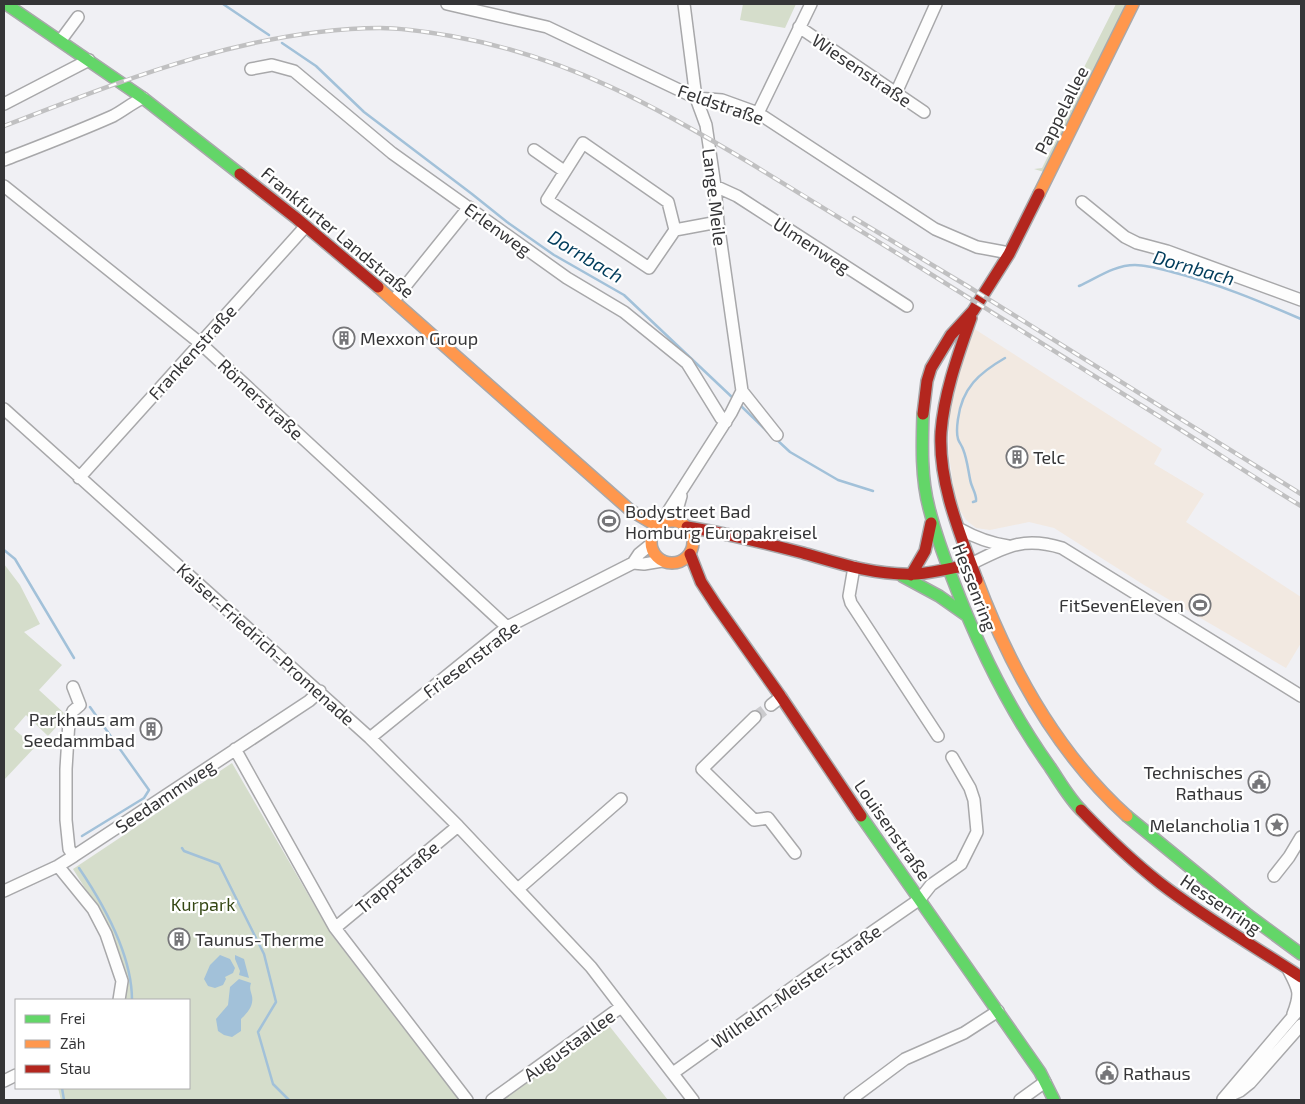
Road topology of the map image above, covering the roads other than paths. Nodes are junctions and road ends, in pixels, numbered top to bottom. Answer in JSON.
{"nodes":[{"id":1,"x":6,"y":4,"type":"edge"},
{"id":2,"x":447,"y":4,"type":"edge"},
{"id":3,"x":684,"y":4,"type":"edge"},
{"id":4,"x":811,"y":4,"type":"edge"},
{"id":5,"x":936,"y":4,"type":"edge"},
{"id":6,"x":1133,"y":4,"type":"edge"},
{"id":7,"x":78,"y":17,"type":"dead end"},
{"id":8,"x":799,"y":27,"type":"junction"},
{"id":9,"x":61,"y":40,"type":"junction"},
{"id":10,"x":89,"y":60,"type":"junction"},
{"id":11,"x":251,"y":69,"type":"dead end"},
{"id":12,"x":896,"y":93,"type":"junction"},
{"id":13,"x":143,"y":98,"type":"junction"},
{"id":14,"x":696,"y":98,"type":"junction"},
{"id":15,"x":4,"y":104,"type":"edge"},
{"id":16,"x":924,"y":112,"type":"dead end"},
{"id":17,"x":758,"y":113,"type":"junction"},
{"id":18,"x":534,"y":150,"type":"dead end"},
{"id":19,"x":4,"y":160,"type":"edge"},
{"id":20,"x":564,"y":172,"type":"junction"},
{"id":21,"x":4,"y":186,"type":"edge"},
{"id":22,"x":715,"y":186,"type":"junction"},
{"id":23,"x":1082,"y":202,"type":"dead end"},
{"id":24,"x":469,"y":207,"type":"junction"},
{"id":25,"x":718,"y":222,"type":"junction"},
{"id":26,"x":305,"y":227,"type":"junction"},
{"id":27,"x":675,"y":230,"type":"junction"},
{"id":28,"x":1018,"y":232,"type":"junction"},
{"id":29,"x":1004,"y":252,"type":"junction"},
{"id":30,"x":992,"y":279,"type":"junction"},
{"id":31,"x":394,"y":300,"type":"junction"},
{"id":32,"x":1301,"y":300,"type":"edge"},
{"id":33,"x":907,"y":306,"type":"dead end"},
{"id":34,"x":973,"y":311,"type":"junction"},
{"id":35,"x":200,"y":343,"type":"junction"},
{"id":36,"x":741,"y":393,"type":"junction"},
{"id":37,"x":4,"y":409,"type":"edge"},
{"id":38,"x":728,"y":417,"type":"junction"},
{"id":39,"x":777,"y":435,"type":"dead end"},
{"id":40,"x":79,"y":478,"type":"junction"},
{"id":41,"x":682,"y":489,"type":"junction"},
{"id":42,"x":630,"y":510,"type":"junction"},
{"id":43,"x":932,"y":519,"type":"junction"},
{"id":44,"x":661,"y":524,"type":"junction"},
{"id":45,"x":683,"y":524,"type":"junction"},
{"id":46,"x":960,"y":529,"type":"junction"},
{"id":47,"x":722,"y":534,"type":"junction"},
{"id":48,"x":693,"y":540,"type":"junction"},
{"id":49,"x":650,"y":543,"type":"junction"},
{"id":50,"x":1008,"y":546,"type":"junction"},
{"id":51,"x":690,"y":554,"type":"junction"},
{"id":52,"x":666,"y":562,"type":"junction"},
{"id":53,"x":633,"y":563,"type":"junction"},
{"id":54,"x":971,"y":564,"type":"junction"},
{"id":55,"x":854,"y":567,"type":"junction"},
{"id":56,"x":949,"y":570,"type":"junction"},
{"id":57,"x":905,"y":575,"type":"junction"},
{"id":58,"x":701,"y":582,"type":"junction"},
{"id":59,"x":966,"y":615,"type":"junction"},
{"id":60,"x":507,"y":627,"type":"junction"},
{"id":61,"x":73,"y":687,"type":"dead end"},
{"id":62,"x":320,"y":691,"type":"junction"},
{"id":63,"x":1301,"y":696,"type":"edge"},
{"id":64,"x":781,"y":697,"type":"junction"},
{"id":65,"x":771,"y":705,"type":"tunnel mouth"},
{"id":66,"x":755,"y":717,"type":"tunnel mouth"},
{"id":67,"x":1049,"y":725,"type":"junction"},
{"id":68,"x":938,"y":736,"type":"dead end"},
{"id":69,"x":370,"y":738,"type":"junction"},
{"id":70,"x":1030,"y":739,"type":"junction"},
{"id":71,"x":235,"y":749,"type":"junction"},
{"id":72,"x":952,"y":757,"type":"dead end"},
{"id":73,"x":621,"y":799,"type":"dead end"},
{"id":74,"x":458,"y":826,"type":"junction"},
{"id":75,"x":1301,"y":837,"type":"edge"},
{"id":76,"x":794,"y":852,"type":"dead end"},
{"id":77,"x":74,"y":856,"type":"junction"},
{"id":78,"x":58,"y":866,"type":"junction"},
{"id":79,"x":1274,"y":876,"type":"dead end"},
{"id":80,"x":518,"y":890,"type":"junction"},
{"id":81,"x":4,"y":891,"type":"edge"},
{"id":82,"x":920,"y":899,"type":"junction"},
{"id":83,"x":336,"y":928,"type":"junction"},
{"id":84,"x":1301,"y":954,"type":"edge"},
{"id":85,"x":1288,"y":969,"type":"junction"},
{"id":86,"x":1301,"y":977,"type":"edge"},
{"id":87,"x":119,"y":999,"type":"edge"},
{"id":88,"x":620,"y":1007,"type":"junction"},
{"id":89,"x":1301,"y":1007,"type":"edge"},
{"id":90,"x":998,"y":1011,"type":"junction"},
{"id":91,"x":1297,"y":1021,"type":"edge"},
{"id":92,"x":674,"y":1073,"type":"junction"},
{"id":93,"x":1045,"y":1082,"type":"junction"},
{"id":94,"x":467,"y":1100,"type":"edge"},
{"id":95,"x":492,"y":1100,"type":"edge"},
{"id":96,"x":693,"y":1100,"type":"edge"},
{"id":97,"x":850,"y":1100,"type":"edge"},
{"id":98,"x":1020,"y":1100,"type":"edge"},
{"id":99,"x":1054,"y":1100,"type":"edge"},
{"id":100,"x":1222,"y":1100,"type":"edge"}],
"edges":[{"from":1,"to":9,"type":"street","name":"Frankfurter Landstraße"},
{"from":2,"to":14,"type":"street","name":"Feldstraße"},
{"from":3,"to":14,"type":"street","name":"Lange Meile"},
{"from":4,"to":8,"type":"street"},
{"from":5,"to":12,"type":"street"},
{"from":6,"to":28,"type":"street","name":"Pappelallee"},
{"from":7,"to":9,"type":"street"},
{"from":8,"to":12,"type":"street","name":"Wiesenstraße"},
{"from":8,"to":17,"type":"street"},
{"from":9,"to":10,"type":"street","name":"Frankfurter Landstraße"},
{"from":10,"to":13,"type":"street","name":"Frankfurter Landstraße"},
{"from":10,"to":15,"type":"street"},
{"from":11,"to":24,"type":"street","name":"Erlenweg"},
{"from":12,"to":16,"type":"street","name":"Wiesenstraße"},
{"from":13,"to":19,"type":"street"},
{"from":13,"to":26,"type":"street","name":"Frankfurter Landstraße"},
{"from":14,"to":17,"type":"street","name":"Feldstraße"},
{"from":14,"to":22,"type":"street","name":"Lange Meile"},
{"from":17,"to":29,"type":"street","name":"Feldstraße"},
{"from":18,"to":20,"type":"street"},
{"from":20,"to":27,"type":"street"},
{"from":20,"to":27,"type":"street"},
{"from":21,"to":35,"type":"street","name":"Römerstraße"},
{"from":22,"to":25,"type":"street","name":"Lange Meile"},
{"from":22,"to":33,"type":"street","name":"Ulmenweg"},
{"from":23,"to":32,"type":"street"},
{"from":24,"to":31,"type":"street"},
{"from":24,"to":38,"type":"street","name":"Erlenweg"},
{"from":25,"to":27,"type":"street"},
{"from":25,"to":36,"type":"street","name":"Lange Meile"},
{"from":26,"to":31,"type":"street","name":"Frankfurter Landstraße"},
{"from":26,"to":35,"type":"street","name":"Frankenstraße"},
{"from":28,"to":29,"type":"street","name":"Pappelallee"},
{"from":28,"to":30,"type":"street","name":"Pappelallee"},
{"from":29,"to":30,"type":"street","name":"Pappelallee"},
{"from":30,"to":34,"type":"street","name":"Pappelallee"},
{"from":31,"to":42,"type":"street","name":"Frankfurter Landstraße"},
{"from":34,"to":43,"type":"street","name":"Hessenring"},
{"from":34,"to":46,"type":"street","name":"Hessenring"},
{"from":35,"to":40,"type":"street","name":"Frankenstraße"},
{"from":35,"to":60,"type":"street","name":"Römerstraße"},
{"from":36,"to":38,"type":"street"},
{"from":36,"to":39,"type":"street"},
{"from":37,"to":40,"type":"street","name":"Kaiser-Friedrich-Promenade"},
{"from":38,"to":41,"type":"street"},
{"from":40,"to":62,"type":"street","name":"Kaiser-Friedrich-Promenade"},
{"from":41,"to":44,"type":"street"},
{"from":41,"to":45,"type":"street"},
{"from":42,"to":44,"type":"street","name":"Frankfurter Landstraße"},
{"from":42,"to":49,"type":"street","name":"Frankfurter Landstraße"},
{"from":43,"to":56,"type":"street","name":"Hessenring"},
{"from":43,"to":57,"type":"street"},
{"from":44,"to":45,"type":"street"},
{"from":44,"to":49,"type":"street"},
{"from":45,"to":47,"type":"street"},
{"from":45,"to":48,"type":"street"},
{"from":46,"to":50,"type":"street","name":"Hessenring"},
{"from":46,"to":54,"type":"street","name":"Hessenring"},
{"from":47,"to":48,"type":"street"},
{"from":47,"to":55,"type":"street"},
{"from":48,"to":51,"type":"street"},
{"from":49,"to":52,"type":"street"},
{"from":49,"to":53,"type":"street","name":"Friesenstraße"},
{"from":50,"to":54,"type":"street"},
{"from":50,"to":63,"type":"street"},
{"from":51,"to":52,"type":"street"},
{"from":51,"to":58,"type":"street","name":"Louisenstraße"},
{"from":52,"to":53,"type":"street","name":"Friesenstraße"},
{"from":52,"to":58,"type":"street","name":"Louisenstraße"},
{"from":53,"to":60,"type":"street","name":"Friesenstraße"},
{"from":54,"to":56,"type":"street"},
{"from":54,"to":67,"type":"street","name":"Hessenring"},
{"from":55,"to":57,"type":"street"},
{"from":55,"to":68,"type":"street"},
{"from":56,"to":57,"type":"street"},
{"from":56,"to":59,"type":"street","name":"Hessenring"},
{"from":57,"to":59,"type":"street"},
{"from":58,"to":64,"type":"street","name":"Louisenstraße"},
{"from":59,"to":70,"type":"street","name":"Hessenring"},
{"from":60,"to":69,"type":"street","name":"Friesenstraße"},
{"from":61,"to":77,"type":"street"},
{"from":62,"to":69,"type":"street","name":"Kaiser-Friedrich-Promenade"},
{"from":62,"to":71,"type":"street","name":"Seedammweg"},
{"from":64,"to":65,"type":"street"},
{"from":64,"to":82,"type":"street","name":"Louisenstraße"},
{"from":66,"to":76,"type":"street"},
{"from":67,"to":70,"type":"street"},
{"from":67,"to":84,"type":"street","name":"Hessenring"},
{"from":69,"to":74,"type":"street","name":"Kaiser-Friedrich-Promenade"},
{"from":70,"to":85,"type":"street","name":"Hessenring"},
{"from":71,"to":77,"type":"street","name":"Seedammweg"},
{"from":71,"to":83,"type":"street"},
{"from":72,"to":82,"type":"street","name":"Wilhelm-Meister-Straße"},
{"from":73,"to":80,"type":"street"},
{"from":74,"to":80,"type":"street","name":"Kaiser-Friedrich-Promenade"},
{"from":74,"to":83,"type":"street","name":"Trappstraße"},
{"from":75,"to":79,"type":"street"},
{"from":77,"to":78,"type":"street","name":"Seedammweg"},
{"from":78,"to":81,"type":"street","name":"Seedammweg"},
{"from":78,"to":87,"type":"street"},
{"from":80,"to":88,"type":"street","name":"Kaiser-Friedrich-Promenade"},
{"from":82,"to":90,"type":"street","name":"Louisenstraße"},
{"from":82,"to":92,"type":"street","name":"Wilhelm-Meister-Straße"},
{"from":83,"to":94,"type":"street"},
{"from":85,"to":86,"type":"street","name":"Hessenring"},
{"from":85,"to":91,"type":"street"},
{"from":88,"to":92,"type":"street","name":"Kaiser-Friedrich-Promenade"},
{"from":88,"to":95,"type":"street","name":"Augustaallee"},
{"from":89,"to":91,"type":"street"},
{"from":90,"to":93,"type":"street","name":"Louisenstraße"},
{"from":90,"to":97,"type":"street"},
{"from":91,"to":100,"type":"street"},
{"from":92,"to":96,"type":"street","name":"Kaiser-Friedrich-Promenade"},
{"from":93,"to":98,"type":"street"},
{"from":93,"to":99,"type":"street","name":"Louisenstraße"}]}
